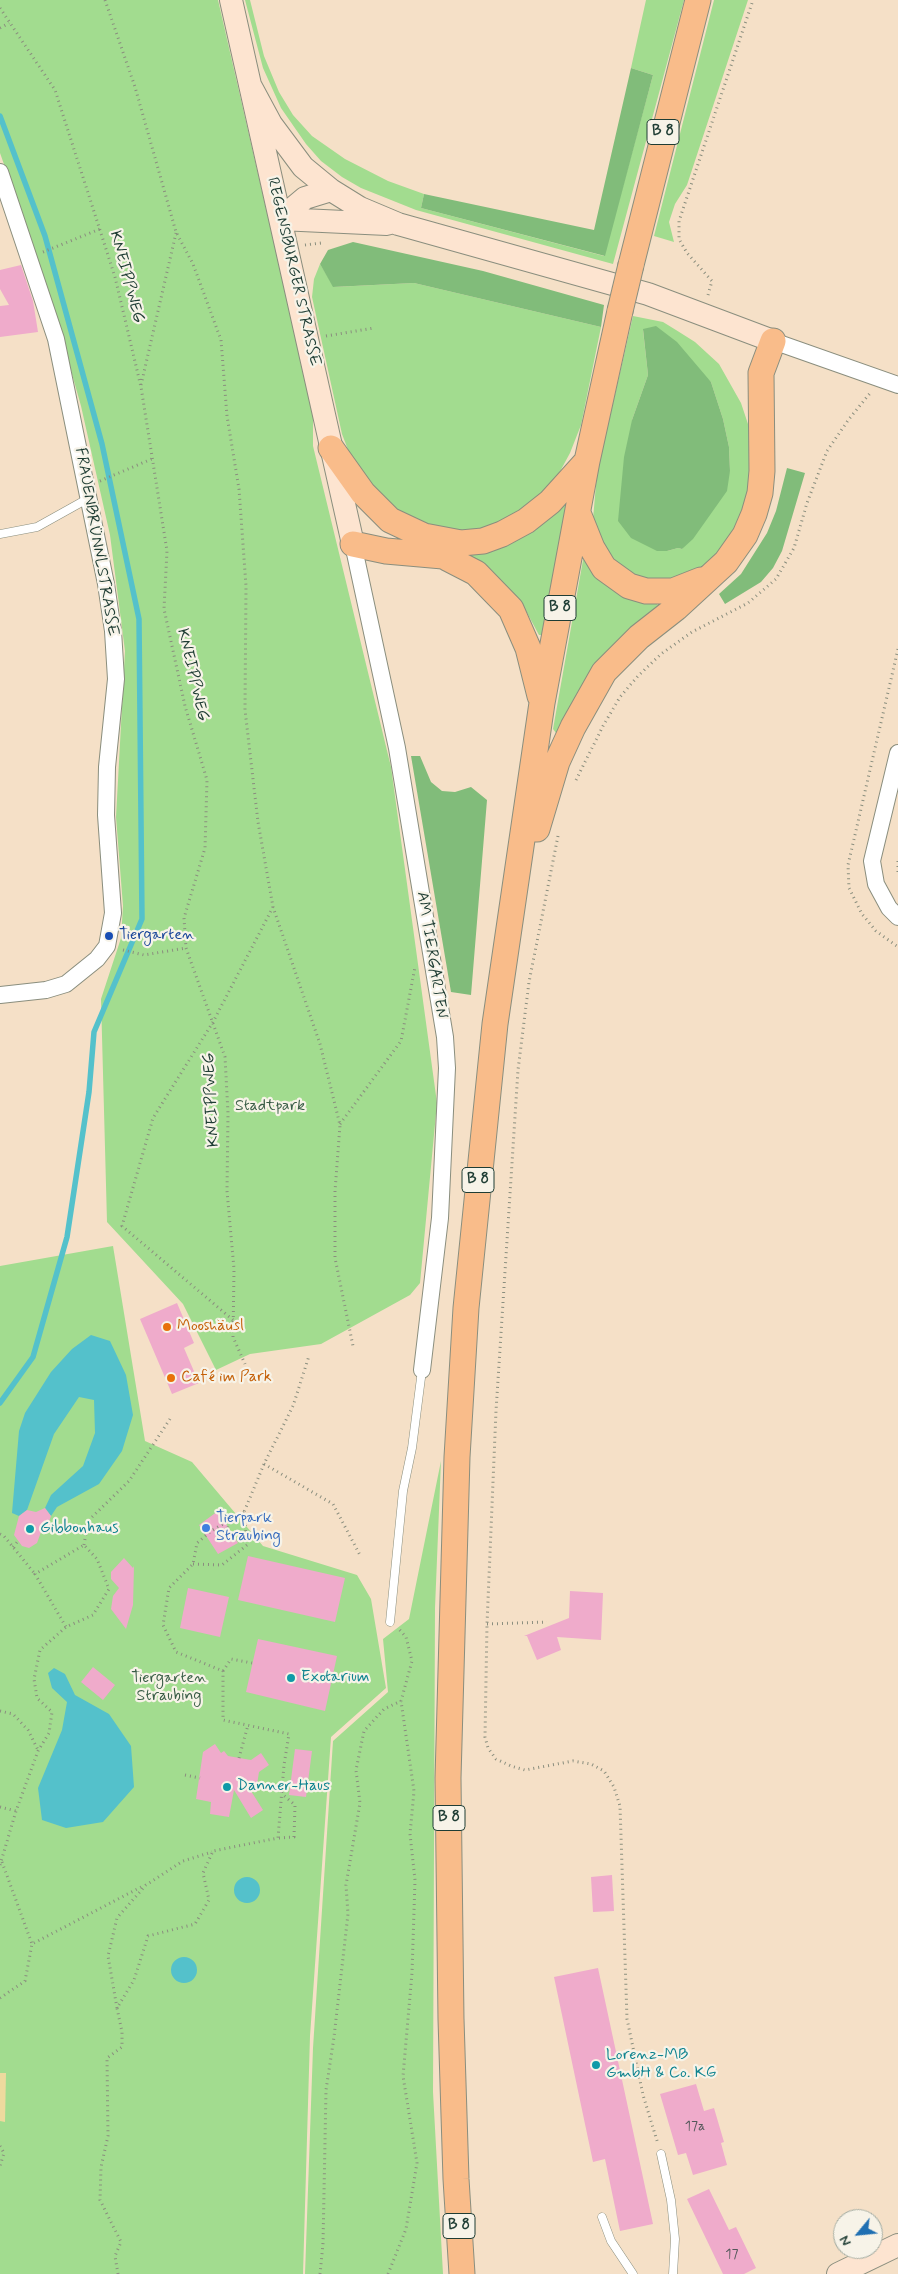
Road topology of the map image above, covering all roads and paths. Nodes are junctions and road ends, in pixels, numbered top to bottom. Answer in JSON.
{"nodes":[{"id":1,"x":105,"y":0,"type":"edge"},
{"id":2,"x":231,"y":0,"type":"edge"},
{"id":3,"x":698,"y":0,"type":"edge"},
{"id":4,"x":753,"y":0,"type":"edge"},
{"id":5,"x":0,"y":8,"type":"edge"},
{"id":6,"x":9,"y":24,"type":"junction"},
{"id":7,"x":0,"y":28,"type":"edge"},
{"id":8,"x":250,"y":85,"type":"junction"},
{"id":9,"x":0,"y":172,"type":"edge"},
{"id":10,"x":331,"y":190,"type":"junction"},
{"id":11,"x":280,"y":219,"type":"junction"},
{"id":12,"x":398,"y":224,"type":"junction"},
{"id":13,"x":100,"y":229,"type":"junction"},
{"id":14,"x":176,"y":232,"type":"junction"},
{"id":15,"x":326,"y":242,"type":"dead end"},
{"id":16,"x":287,"y":247,"type":"junction"},
{"id":17,"x":39,"y":253,"type":"dead end"},
{"id":18,"x":702,"y":315,"type":"junction"},
{"id":19,"x":374,"y":328,"type":"dead end"},
{"id":20,"x":308,"y":340,"type":"junction"},
{"id":21,"x":774,"y":341,"type":"junction"},
{"id":22,"x":898,"y":385,"type":"edge"},
{"id":23,"x":141,"y":387,"type":"junction"},
{"id":24,"x":871,"y":393,"type":"dead end"},
{"id":25,"x":332,"y":448,"type":"junction"},
{"id":26,"x":154,"y":458,"type":"junction"},
{"id":27,"x":587,"y":461,"type":"junction"},
{"id":28,"x":98,"y":481,"type":"dead end"},
{"id":29,"x":89,"y":498,"type":"junction"},
{"id":30,"x":578,"y":513,"type":"junction"},
{"id":31,"x":390,"y":520,"type":"junction"},
{"id":32,"x":0,"y":534,"type":"edge"},
{"id":33,"x":354,"y":544,"type":"junction"},
{"id":34,"x":714,"y":573,"type":"junction"},
{"id":35,"x":542,"y":703,"type":"junction"},
{"id":36,"x":898,"y":753,"type":"edge"},
{"id":37,"x":574,"y":785,"type":"dead end"},
{"id":38,"x":560,"y":827,"type":"dead end"},
{"id":39,"x":898,"y":861,"type":"edge"},
{"id":40,"x":898,"y":874,"type":"edge"},
{"id":41,"x":513,"y":905,"type":"junction"},
{"id":42,"x":272,"y":907,"type":"junction"},
{"id":43,"x":898,"y":917,"type":"edge"},
{"id":44,"x":429,"y":943,"type":"junction"},
{"id":45,"x":115,"y":948,"type":"dead end"},
{"id":46,"x":186,"y":948,"type":"junction"},
{"id":47,"x":0,"y":996,"type":"edge"},
{"id":48,"x":213,"y":1022,"type":"junction"},
{"id":49,"x":340,"y":1125,"type":"junction"},
{"id":50,"x":233,"y":1321,"type":"junction"},
{"id":51,"x":353,"y":1346,"type":"dead end"},
{"id":52,"x":309,"y":1356,"type":"dead end"},
{"id":53,"x":245,"y":1364,"type":"dead end"},
{"id":54,"x":422,"y":1370,"type":"joint"},
{"id":55,"x":170,"y":1419,"type":"dead end"},
{"id":56,"x":264,"y":1464,"type":"junction"},
{"id":57,"x":244,"y":1512,"type":"junction"},
{"id":58,"x":225,"y":1522,"type":"junction"},
{"id":59,"x":0,"y":1534,"type":"edge"},
{"id":60,"x":230,"y":1534,"type":"dead end"},
{"id":61,"x":18,"y":1541,"type":"dead end"},
{"id":62,"x":84,"y":1545,"type":"junction"},
{"id":63,"x":13,"y":1547,"type":"junction"},
{"id":64,"x":361,"y":1556,"type":"dead end"},
{"id":65,"x":193,"y":1564,"type":"junction"},
{"id":66,"x":35,"y":1574,"type":"junction"},
{"id":67,"x":390,"y":1622,"type":"joint"},
{"id":68,"x":546,"y":1622,"type":"dead end"},
{"id":69,"x":486,"y":1624,"type":"junction"},
{"id":70,"x":66,"y":1627,"type":"junction"},
{"id":71,"x":252,"y":1663,"type":"dead end"},
{"id":72,"x":224,"y":1671,"type":"junction"},
{"id":73,"x":401,"y":1702,"type":"junction"},
{"id":74,"x":0,"y":1711,"type":"edge"},
{"id":75,"x":248,"y":1725,"type":"junction"},
{"id":76,"x":38,"y":1751,"type":"junction"},
{"id":77,"x":239,"y":1758,"type":"dead end"},
{"id":78,"x":185,"y":1776,"type":"dead end"},
{"id":79,"x":200,"y":1778,"type":"dead end"},
{"id":80,"x":282,"y":1794,"type":"junction"},
{"id":81,"x":0,"y":1806,"type":"edge"},
{"id":82,"x":16,"y":1811,"type":"junction"},
{"id":83,"x":278,"y":1838,"type":"junction"},
{"id":84,"x":213,"y":1852,"type":"junction"},
{"id":85,"x":1,"y":1863,"type":"edge"},
{"id":86,"x":146,"y":1884,"type":"junction"},
{"id":87,"x":32,"y":1944,"type":"junction"},
{"id":88,"x":0,"y":1998,"type":"edge"},
{"id":89,"x":117,"y":2008,"type":"junction"},
{"id":90,"x":0,"y":2146,"type":"edge"},
{"id":91,"x":661,"y":2154,"type":"joint"},
{"id":92,"x":0,"y":2166,"type":"edge"},
{"id":93,"x":602,"y":2217,"type":"dead end"},
{"id":94,"x":898,"y":2245,"type":"edge"},
{"id":95,"x":118,"y":2274,"type":"edge"},
{"id":96,"x":320,"y":2274,"type":"edge"},
{"id":97,"x":388,"y":2274,"type":"edge"},
{"id":98,"x":462,"y":2274,"type":"edge"},
{"id":99,"x":633,"y":2274,"type":"edge"},
{"id":100,"x":672,"y":2274,"type":"edge"},
{"id":101,"x":838,"y":2274,"type":"edge"}],
"edges":[{"from":1,"to":14,"type":"path"},
{"from":2,"to":8,"type":"street","name":"REGENSBURGER STRASSE"},
{"from":3,"to":27,"type":"main road","number":"B 8","bridge":true},
{"from":4,"to":18,"type":"path"},
{"from":5,"to":6,"type":"path","name":"KNEIPPWEG"},
{"from":6,"to":7,"type":"path"},
{"from":6,"to":13,"type":"path","name":"KNEIPPWEG"},
{"from":8,"to":10,"type":"street"},
{"from":8,"to":11,"type":"street","name":"REGENSBURGER STRASSE"},
{"from":9,"to":29,"type":"street","name":"FRAUENBRÜNNLSTRASSE"},
{"from":10,"to":11,"type":"street"},
{"from":10,"to":12,"type":"street"},
{"from":11,"to":12,"type":"street"},
{"from":11,"to":16,"type":"street","name":"REGENSBURGER STRASSE"},
{"from":12,"to":18,"type":"street"},
{"from":13,"to":17,"type":"path"},
{"from":13,"to":23,"type":"path","name":"KNEIPPWEG"},
{"from":14,"to":23,"type":"path"},
{"from":14,"to":42,"type":"path"},
{"from":15,"to":16,"type":"path"},
{"from":16,"to":20,"type":"street","name":"REGENSBURGER STRASSE"},
{"from":18,"to":21,"type":"street"},
{"from":19,"to":20,"type":"path"},
{"from":20,"to":25,"type":"street","name":"REGENSBURGER STRASSE"},
{"from":21,"to":22,"type":"street"},
{"from":21,"to":34,"type":"main road"},
{"from":23,"to":26,"type":"path","name":"KNEIPPWEG"},
{"from":24,"to":37,"type":"path"},
{"from":25,"to":31,"type":"main road"},
{"from":25,"to":33,"type":"street","name":"REGENSBURGER STRASSE"},
{"from":26,"to":28,"type":"path"},
{"from":26,"to":46,"type":"path","name":"KNEIPPWEG"},
{"from":27,"to":30,"type":"main road","number":"B 8"},
{"from":27,"to":31,"type":"main road"},
{"from":29,"to":32,"type":"lane"},
{"from":29,"to":47,"type":"street","name":"FRAUENBRÜNNLSTRASSE"},
{"from":30,"to":34,"type":"main road"},
{"from":30,"to":35,"type":"main road","number":"B 8"},
{"from":31,"to":33,"type":"main road"},
{"from":33,"to":35,"type":"main road"},
{"from":33,"to":44,"type":"street","name":"AM TIERGARTEN"},
{"from":34,"to":41,"type":"main road"},
{"from":35,"to":41,"type":"main road","number":"B 8"},
{"from":36,"to":43,"type":"street"},
{"from":38,"to":69,"type":"path"},
{"from":39,"to":40,"type":"path"},
{"from":41,"to":98,"type":"main road","number":"B 8"},
{"from":42,"to":48,"type":"path"},
{"from":42,"to":49,"type":"path"},
{"from":44,"to":49,"type":"path"},
{"from":44,"to":54,"type":"street","name":"AM TIERGARTEN"},
{"from":45,"to":46,"type":"path"},
{"from":46,"to":48,"type":"path","name":"KNEIPPWEG"},
{"from":48,"to":50,"type":"path","name":"KNEIPPWEG"},
{"from":48,"to":50,"type":"path"},
{"from":49,"to":51,"type":"path"},
{"from":50,"to":53,"type":"path","name":"KNEIPPWEG"},
{"from":52,"to":56,"type":"path"},
{"from":54,"to":67,"type":"lane"},
{"from":55,"to":62,"type":"path"},
{"from":56,"to":57,"type":"path"},
{"from":56,"to":64,"type":"path"},
{"from":57,"to":58,"type":"path"},
{"from":57,"to":65,"type":"path"},
{"from":58,"to":60,"type":"path"},
{"from":58,"to":65,"type":"path"},
{"from":59,"to":63,"type":"path"},
{"from":61,"to":63,"type":"path"},
{"from":62,"to":66,"type":"path"},
{"from":62,"to":70,"type":"path"},
{"from":63,"to":66,"type":"path"},
{"from":65,"to":72,"type":"path"},
{"from":66,"to":70,"type":"path"},
{"from":67,"to":73,"type":"path"},
{"from":68,"to":69,"type":"path"},
{"from":69,"to":91,"type":"path"},
{"from":70,"to":76,"type":"path"},
{"from":71,"to":72,"type":"path"},
{"from":72,"to":75,"type":"path"},
{"from":73,"to":96,"type":"path"},
{"from":73,"to":97,"type":"path"},
{"from":74,"to":76,"type":"path"},
{"from":75,"to":77,"type":"path"},
{"from":75,"to":80,"type":"path"},
{"from":76,"to":82,"type":"path"},
{"from":78,"to":79,"type":"path"},
{"from":80,"to":83,"type":"path"},
{"from":80,"to":83,"type":"path"},
{"from":81,"to":82,"type":"path"},
{"from":82,"to":85,"type":"path"},
{"from":83,"to":84,"type":"path"},
{"from":84,"to":86,"type":"path"},
{"from":84,"to":89,"type":"path"},
{"from":85,"to":87,"type":"path"},
{"from":86,"to":87,"type":"path"},
{"from":86,"to":89,"type":"path"},
{"from":87,"to":88,"type":"path"},
{"from":89,"to":95,"type":"path"},
{"from":90,"to":92,"type":"path"},
{"from":91,"to":100,"type":"lane"},
{"from":93,"to":99,"type":"lane"},
{"from":94,"to":101,"type":"street"}]}
